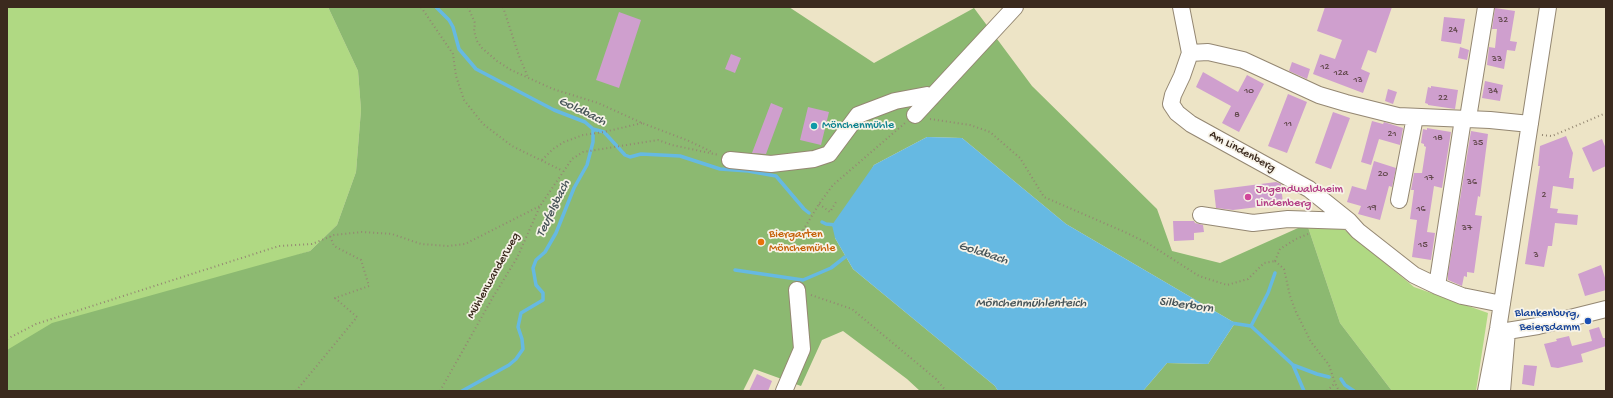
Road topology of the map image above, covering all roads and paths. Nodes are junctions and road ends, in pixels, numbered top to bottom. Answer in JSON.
{"nodes":[{"id":1,"x":421,"y":7,"type":"edge"},
{"id":2,"x":468,"y":7,"type":"edge"},
{"id":3,"x":503,"y":7,"type":"edge"},
{"id":4,"x":1015,"y":7,"type":"edge"},
{"id":5,"x":1181,"y":7,"type":"edge"},
{"id":6,"x":1486,"y":7,"type":"edge"},
{"id":7,"x":1548,"y":7,"type":"edge"},
{"id":8,"x":1190,"y":53,"type":"junction"},
{"id":9,"x":528,"y":78,"type":"junction"},
{"id":10,"x":931,"y":98,"type":"junction"},
{"id":11,"x":1606,"y":113,"type":"edge"},
{"id":12,"x":915,"y":115,"type":"junction"},
{"id":13,"x":1415,"y":118,"type":"junction"},
{"id":14,"x":1465,"y":119,"type":"junction"},
{"id":15,"x":642,"y":123,"type":"junction"},
{"id":16,"x":1529,"y":128,"type":"junction"},
{"id":17,"x":542,"y":160,"type":"junction"},
{"id":18,"x":730,"y":160,"type":"dead end"},
{"id":19,"x":564,"y":171,"type":"junction"},
{"id":20,"x":1399,"y":200,"type":"dead end"},
{"id":21,"x":836,"y":202,"type":"dead end"},
{"id":22,"x":819,"y":204,"type":"junction"},
{"id":23,"x":540,"y":206,"type":"junction"},
{"id":24,"x":1201,"y":215,"type":"dead end"},
{"id":25,"x":1348,"y":221,"type":"junction"},
{"id":26,"x":1315,"y":232,"type":"dead end"},
{"id":27,"x":330,"y":236,"type":"junction"},
{"id":28,"x":799,"y":237,"type":"dead end"},
{"id":29,"x":1275,"y":261,"type":"junction"},
{"id":30,"x":1437,"y":286,"type":"junction"},
{"id":31,"x":797,"y":290,"type":"joint"},
{"id":32,"x":1501,"y":308,"type":"junction"},
{"id":33,"x":1606,"y":309,"type":"edge"},
{"id":34,"x":1502,"y":330,"type":"junction"},
{"id":35,"x":7,"y":340,"type":"edge"},
{"id":36,"x":1334,"y":382,"type":"junction"},
{"id":37,"x":296,"y":391,"type":"edge"},
{"id":38,"x":440,"y":391,"type":"edge"},
{"id":39,"x":784,"y":391,"type":"edge"},
{"id":40,"x":946,"y":391,"type":"edge"},
{"id":41,"x":1327,"y":391,"type":"edge"},
{"id":42,"x":1339,"y":391,"type":"edge"},
{"id":43,"x":1486,"y":391,"type":"edge"},
{"id":44,"x":1502,"y":391,"type":"edge"}],
"edges":[{"from":1,"to":17,"type":"path"},
{"from":2,"to":9,"type":"path"},
{"from":3,"to":9,"type":"path"},
{"from":4,"to":10,"type":"street"},
{"from":5,"to":8,"type":"street"},
{"from":6,"to":14,"type":"street"},
{"from":7,"to":16,"type":"street"},
{"from":8,"to":13,"type":"street"},
{"from":8,"to":25,"type":"street","name":"Am Lindenberg"},
{"from":9,"to":15,"type":"path"},
{"from":10,"to":12,"type":"street"},
{"from":10,"to":18,"type":"street"},
{"from":11,"to":16,"type":"path"},
{"from":12,"to":22,"type":"path"},
{"from":12,"to":29,"type":"path"},
{"from":13,"to":14,"type":"street"},
{"from":13,"to":20,"type":"street"},
{"from":14,"to":16,"type":"street"},
{"from":14,"to":30,"type":"street"},
{"from":15,"to":17,"type":"path"},
{"from":15,"to":19,"type":"path"},
{"from":16,"to":32,"type":"street"},
{"from":17,"to":19,"type":"path"},
{"from":19,"to":23,"type":"path","name":"Mühlenwanderweg"},
{"from":21,"to":22,"type":"path"},
{"from":22,"to":28,"type":"path"},
{"from":23,"to":27,"type":"path"},
{"from":23,"to":38,"type":"path","name":"Mühlenwanderweg"},
{"from":24,"to":25,"type":"street"},
{"from":25,"to":30,"type":"street","name":"Am Lindenberg"},
{"from":26,"to":29,"type":"path"},
{"from":27,"to":35,"type":"path"},
{"from":27,"to":37,"type":"path"},
{"from":29,"to":36,"type":"path"},
{"from":30,"to":32,"type":"street","name":"Am Lindenberg"},
{"from":31,"to":39,"type":"street"},
{"from":31,"to":40,"type":"path"},
{"from":32,"to":34,"type":"street"},
{"from":33,"to":34,"type":"street"},
{"from":34,"to":43,"type":"street"},
{"from":34,"to":44,"type":"street"},
{"from":36,"to":41,"type":"path"},
{"from":36,"to":42,"type":"path"}]}
